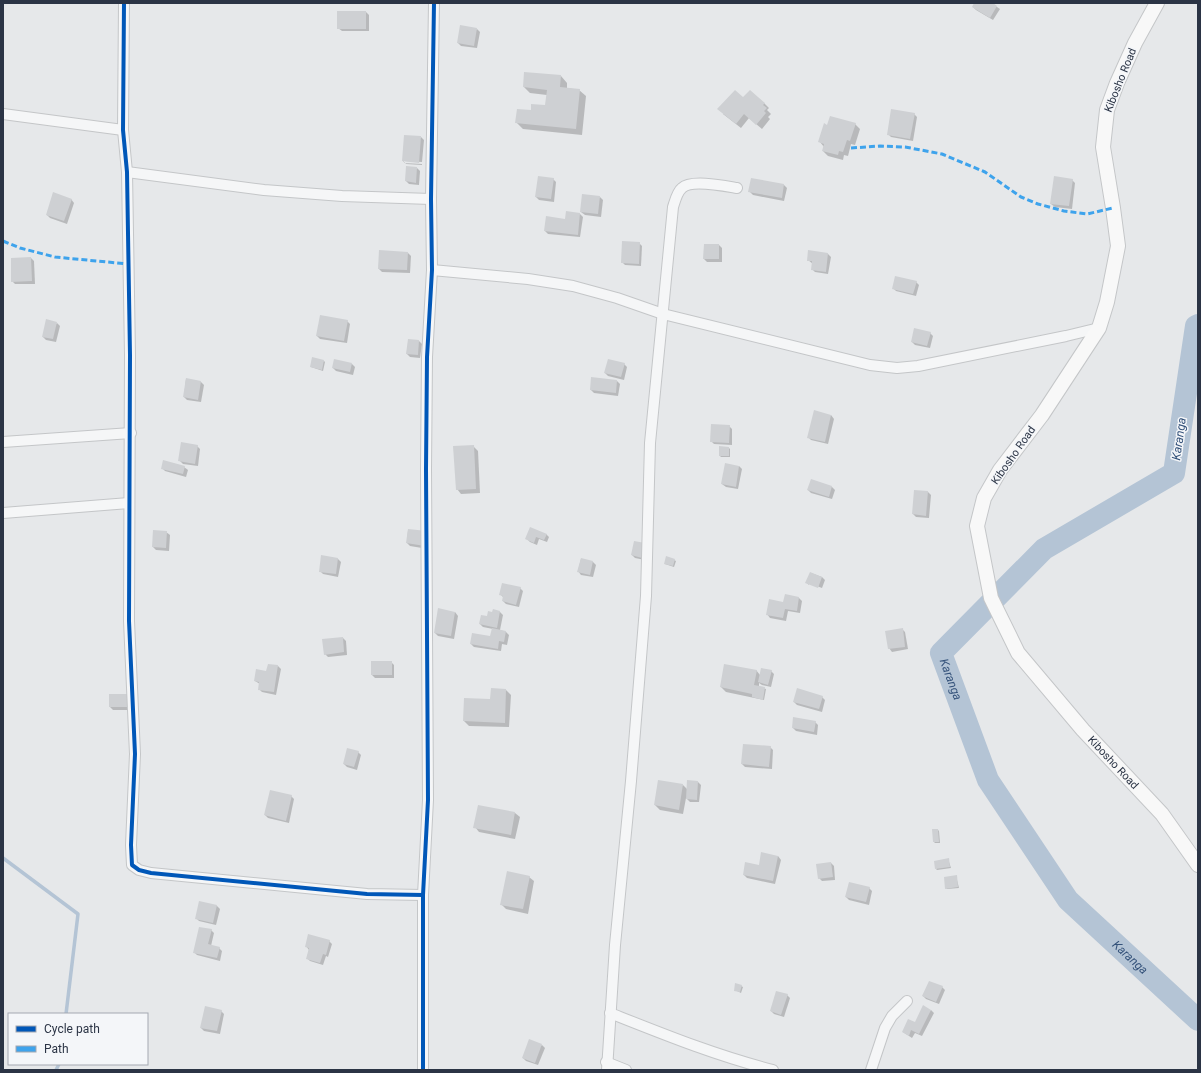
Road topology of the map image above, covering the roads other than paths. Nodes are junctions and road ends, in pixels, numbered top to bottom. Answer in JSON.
{"nodes":[{"id":1,"x":124,"y":3,"type":"edge"},
{"id":2,"x":434,"y":3,"type":"edge"},
{"id":3,"x":1157,"y":3,"type":"edge"},
{"id":4,"x":3,"y":114,"type":"edge"},
{"id":5,"x":123,"y":130,"type":"junction"},
{"id":6,"x":127,"y":172,"type":"junction"},
{"id":7,"x":737,"y":188,"type":"dead end"},
{"id":8,"x":431,"y":199,"type":"junction"},
{"id":9,"x":432,"y":270,"type":"junction"},
{"id":10,"x":663,"y":314,"type":"junction"},
{"id":11,"x":1099,"y":328,"type":"junction"},
{"id":12,"x":131,"y":433,"type":"junction"},
{"id":13,"x":3,"y":442,"type":"edge"},
{"id":14,"x":129,"y":503,"type":"junction"},
{"id":15,"x":3,"y":513,"type":"edge"},
{"id":16,"x":1198,"y":865,"type":"edge"},
{"id":17,"x":423,"y":895,"type":"junction"},
{"id":18,"x":907,"y":1001,"type":"dead end"},
{"id":19,"x":610,"y":1013,"type":"junction"},
{"id":20,"x":607,"y":1066,"type":"edge"},
{"id":21,"x":423,"y":1070,"type":"edge"},
{"id":22,"x":626,"y":1070,"type":"edge"},
{"id":23,"x":773,"y":1070,"type":"edge"},
{"id":24,"x":871,"y":1070,"type":"edge"}],
"edges":[{"from":1,"to":5,"type":"street"},
{"from":2,"to":8,"type":"street"},
{"from":3,"to":11,"type":"main road","name":"Kibosho Road"},
{"from":4,"to":5,"type":"street"},
{"from":5,"to":6,"type":"street"},
{"from":6,"to":8,"type":"street"},
{"from":6,"to":12,"type":"street"},
{"from":7,"to":10,"type":"street"},
{"from":8,"to":9,"type":"street"},
{"from":9,"to":10,"type":"street"},
{"from":9,"to":17,"type":"street"},
{"from":10,"to":11,"type":"street"},
{"from":10,"to":19,"type":"street"},
{"from":11,"to":16,"type":"main road","name":"Kibosho Road"},
{"from":12,"to":13,"type":"street"},
{"from":12,"to":14,"type":"street"},
{"from":14,"to":15,"type":"street"},
{"from":14,"to":17,"type":"street"},
{"from":17,"to":21,"type":"street"},
{"from":18,"to":24,"type":"street"},
{"from":19,"to":20,"type":"street"},
{"from":19,"to":23,"type":"street"},
{"from":20,"to":22,"type":"street"}]}
